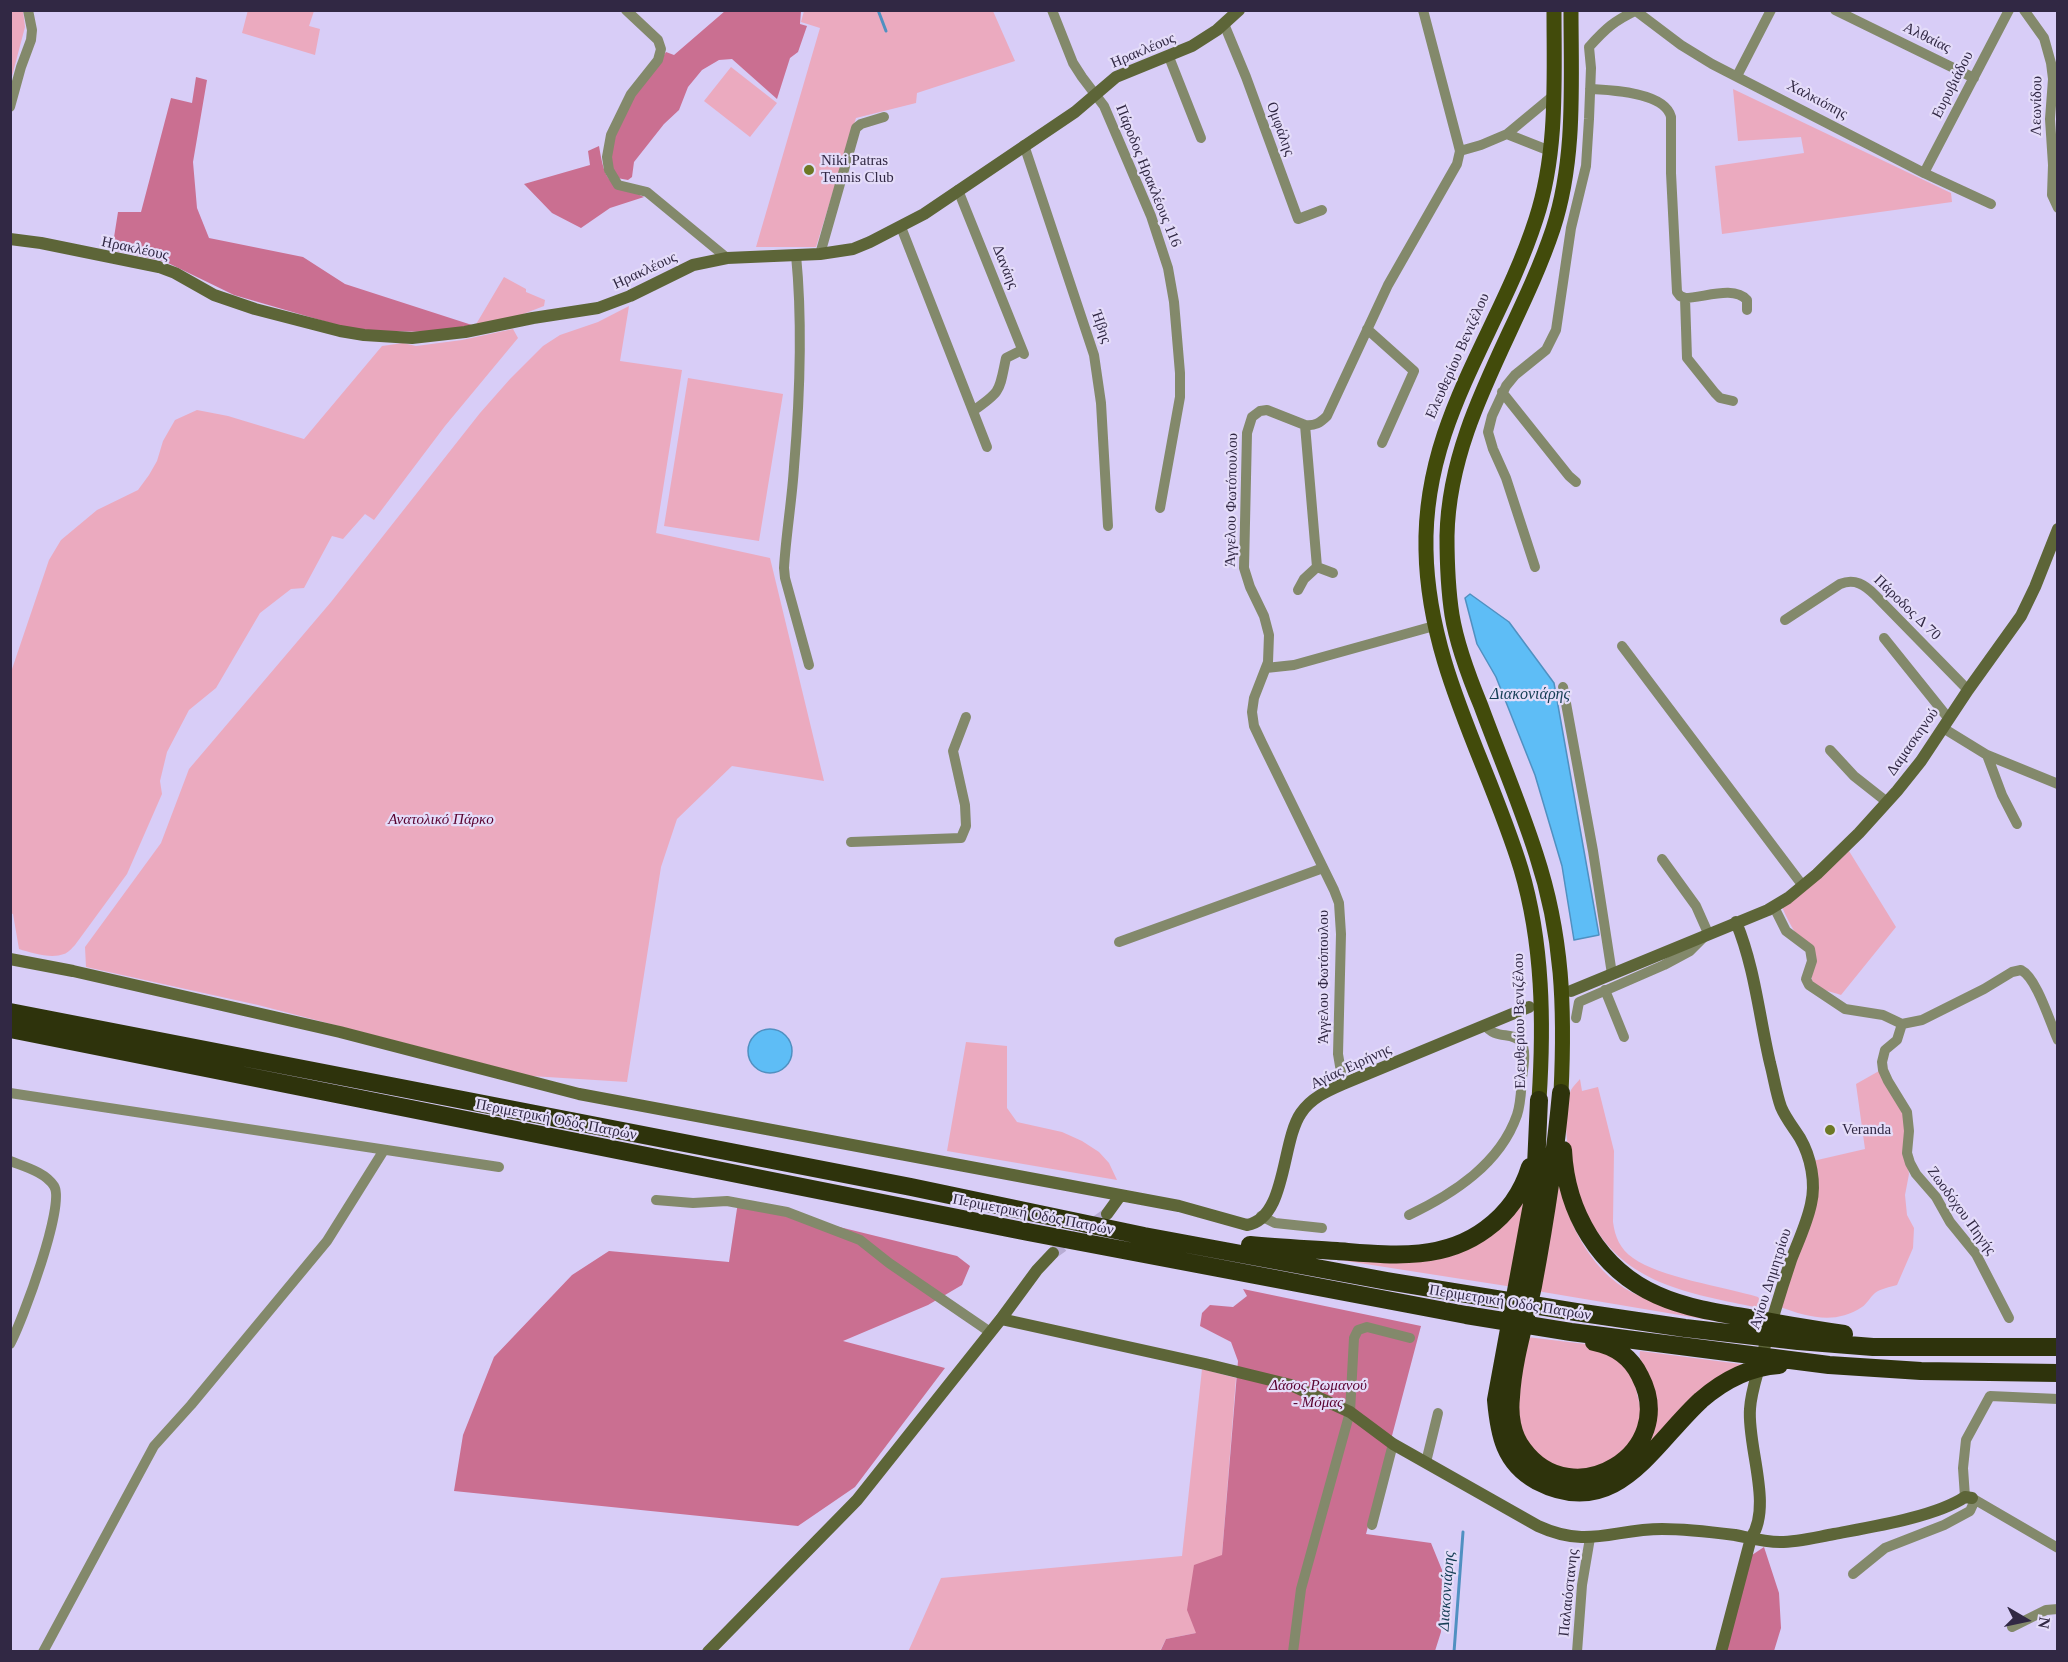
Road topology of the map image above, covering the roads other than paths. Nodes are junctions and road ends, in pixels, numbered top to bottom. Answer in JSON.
{"nodes":[{"id":1,"x":28,"y":10,"type":"edge"},
{"id":2,"x":626,"y":10,"type":"edge"},
{"id":3,"x":1052,"y":10,"type":"edge"},
{"id":4,"x":1239,"y":10,"type":"edge"},
{"id":5,"x":1423,"y":10,"type":"edge"},
{"id":6,"x":1554,"y":10,"type":"edge"},
{"id":7,"x":1571,"y":10,"type":"edge"},
{"id":8,"x":1771,"y":10,"type":"edge"},
{"id":9,"x":1835,"y":10,"type":"edge"},
{"id":10,"x":2009,"y":10,"type":"edge"},
{"id":11,"x":2024,"y":10,"type":"edge"},
{"id":12,"x":1636,"y":11,"type":"edge"},
{"id":13,"x":1224,"y":24,"type":"junction"},
{"id":14,"x":1589,"y":47,"type":"junction"},
{"id":15,"x":1571,"y":52,"type":"junction"},
{"id":16,"x":1169,"y":57,"type":"junction"},
{"id":17,"x":1737,"y":76,"type":"junction"},
{"id":18,"x":1974,"y":78,"type":"junction"},
{"id":19,"x":1590,"y":89,"type":"junction"},
{"id":20,"x":1096,"y":94,"type":"junction"},
{"id":21,"x":1554,"y":95,"type":"junction"},
{"id":22,"x":10,"y":107,"type":"edge"},
{"id":23,"x":884,"y":117,"type":"dead end"},
{"id":24,"x":2054,"y":132,"type":"edge"},
{"id":25,"x":1507,"y":134,"type":"junction"},
{"id":26,"x":1201,"y":138,"type":"dead end"},
{"id":27,"x":1024,"y":145,"type":"junction"},
{"id":28,"x":1460,"y":151,"type":"junction"},
{"id":29,"x":1550,"y":151,"type":"junction"},
{"id":30,"x":1924,"y":173,"type":"junction"},
{"id":31,"x":958,"y":190,"type":"junction"},
{"id":32,"x":1991,"y":204,"type":"dead end"},
{"id":33,"x":2058,"y":208,"type":"edge"},
{"id":34,"x":1322,"y":210,"type":"dead end"},
{"id":35,"x":901,"y":227,"type":"junction"},
{"id":36,"x":10,"y":239,"type":"edge"},
{"id":37,"x":820,"y":254,"type":"junction"},
{"id":38,"x":796,"y":255,"type":"junction"},
{"id":39,"x":727,"y":258,"type":"junction"},
{"id":40,"x":1685,"y":298,"type":"junction"},
{"id":41,"x":1747,"y":310,"type":"dead end"},
{"id":42,"x":1367,"y":328,"type":"junction"},
{"id":43,"x":1502,"y":392,"type":"junction"},
{"id":44,"x":1733,"y":401,"type":"dead end"},
{"id":45,"x":973,"y":411,"type":"junction"},
{"id":46,"x":1305,"y":425,"type":"junction"},
{"id":47,"x":1382,"y":443,"type":"dead end"},
{"id":48,"x":987,"y":447,"type":"dead end"},
{"id":49,"x":1576,"y":482,"type":"dead end"},
{"id":50,"x":1160,"y":508,"type":"dead end"},
{"id":51,"x":1107,"y":526,"type":"dead end"},
{"id":52,"x":2058,"y":529,"type":"edge"},
{"id":53,"x":1317,"y":567,"type":"junction"},
{"id":54,"x":1535,"y":567,"type":"dead end"},
{"id":55,"x":1333,"y":573,"type":"dead end"},
{"id":56,"x":1298,"y":591,"type":"dead end"},
{"id":57,"x":1785,"y":620,"type":"dead end"},
{"id":58,"x":1434,"y":626,"type":"junction"},
{"id":59,"x":1884,"y":638,"type":"dead end"},
{"id":60,"x":1622,"y":646,"type":"dead end"},
{"id":61,"x":809,"y":665,"type":"dead end"},
{"id":62,"x":1266,"y":668,"type":"junction"},
{"id":63,"x":1563,"y":687,"type":"dead end"},
{"id":64,"x":1968,"y":690,"type":"junction"},
{"id":65,"x":966,"y":717,"type":"dead end"},
{"id":66,"x":1946,"y":723,"type":"junction"},
{"id":67,"x":1830,"y":750,"type":"dead end"},
{"id":68,"x":1987,"y":754,"type":"junction"},
{"id":69,"x":2058,"y":784,"type":"edge"},
{"id":70,"x":1887,"y":802,"type":"junction"},
{"id":71,"x":2017,"y":824,"type":"dead end"},
{"id":72,"x":850,"y":842,"type":"dead end"},
{"id":73,"x":1662,"y":859,"type":"dead end"},
{"id":74,"x":1323,"y":868,"type":"junction"},
{"id":75,"x":1803,"y":886,"type":"junction"},
{"id":76,"x":1774,"y":907,"type":"junction"},
{"id":77,"x":1736,"y":922,"type":"junction"},
{"id":78,"x":1708,"y":933,"type":"junction"},
{"id":79,"x":1119,"y":942,"type":"dead end"},
{"id":80,"x":10,"y":959,"type":"edge"},
{"id":81,"x":1612,"y":974,"type":"junction"},
{"id":82,"x":1605,"y":990,"type":"junction"},
{"id":83,"x":1571,"y":991,"type":"dead end"},
{"id":84,"x":1529,"y":1007,"type":"dead end"},
{"id":85,"x":10,"y":1012,"type":"edge"},
{"id":86,"x":1576,"y":1018,"type":"dead end"},
{"id":87,"x":1902,"y":1024,"type":"junction"},
{"id":88,"x":1485,"y":1025,"type":"junction"},
{"id":89,"x":10,"y":1029,"type":"edge"},
{"id":90,"x":1624,"y":1036,"type":"dead end"},
{"id":91,"x":2058,"y":1040,"type":"edge"},
{"id":92,"x":1343,"y":1084,"type":"junction"},
{"id":93,"x":10,"y":1093,"type":"edge"},
{"id":94,"x":1561,"y":1094,"type":"junction"},
{"id":95,"x":1539,"y":1100,"type":"junction"},
{"id":96,"x":384,"y":1150,"type":"junction"},
{"id":97,"x":10,"y":1161,"type":"edge"},
{"id":98,"x":499,"y":1167,"type":"dead end"},
{"id":99,"x":911,"y":1188,"type":"junction"},
{"id":100,"x":1120,"y":1196,"type":"junction"},
{"id":101,"x":656,"y":1200,"type":"dead end"},
{"id":102,"x":1107,"y":1214,"type":"tunnel mouth"},
{"id":103,"x":1409,"y":1215,"type":"dead end"},
{"id":104,"x":1262,"y":1216,"type":"junction"},
{"id":105,"x":1322,"y":1228,"type":"dead end"},
{"id":106,"x":1053,"y":1252,"type":"tunnel mouth"},
{"id":107,"x":2009,"y":1318,"type":"dead end"},
{"id":108,"x":1000,"y":1320,"type":"junction"},
{"id":109,"x":990,"y":1332,"type":"junction"},
{"id":110,"x":1571,"y":1332,"type":"junction"},
{"id":111,"x":1799,"y":1334,"type":"junction"},
{"id":112,"x":1410,"y":1338,"type":"dead end"},
{"id":113,"x":10,"y":1344,"type":"edge"},
{"id":114,"x":2058,"y":1347,"type":"edge"},
{"id":115,"x":1788,"y":1363,"type":"junction"},
{"id":116,"x":2058,"y":1373,"type":"edge"},
{"id":117,"x":2058,"y":1399,"type":"edge"},
{"id":118,"x":1350,"y":1412,"type":"junction"},
{"id":119,"x":1438,"y":1413,"type":"dead end"},
{"id":120,"x":1393,"y":1444,"type":"junction"},
{"id":121,"x":1426,"y":1462,"type":"junction"},
{"id":122,"x":1971,"y":1498,"type":"junction"},
{"id":123,"x":1372,"y":1525,"type":"dead end"},
{"id":124,"x":1590,"y":1538,"type":"junction"},
{"id":125,"x":1751,"y":1538,"type":"junction"},
{"id":126,"x":2058,"y":1548,"type":"edge"},
{"id":127,"x":1853,"y":1574,"type":"dead end"},
{"id":128,"x":2058,"y":1609,"type":"edge"},
{"id":129,"x":2012,"y":1627,"type":"dead end"},
{"id":130,"x":43,"y":1652,"type":"edge"},
{"id":131,"x":708,"y":1652,"type":"edge"},
{"id":132,"x":1293,"y":1652,"type":"edge"},
{"id":133,"x":1577,"y":1652,"type":"edge"},
{"id":134,"x":1721,"y":1652,"type":"edge"}],
"edges":[{"from":1,"to":22,"type":"street"},
{"from":2,"to":39,"type":"street"},
{"from":3,"to":20,"type":"street","name":"Πάροδος Ηρακλέους 116"},
{"from":4,"to":13,"type":"street","name":"Ηρακλέους"},
{"from":5,"to":28,"type":"street"},
{"from":6,"to":21,"type":"main road","name":"Ελευθερίου Βενιζέλου"},
{"from":7,"to":15,"type":"main road"},
{"from":8,"to":17,"type":"street"},
{"from":9,"to":18,"type":"street","name":"Αλθαίας"},
{"from":10,"to":18,"type":"street","name":"Ευρυβιάδου"},
{"from":11,"to":24,"type":"street","name":"Λεωνίδου"},
{"from":12,"to":14,"type":"street"},
{"from":12,"to":17,"type":"street","name":"Χαλκιόπης"},
{"from":13,"to":16,"type":"street","name":"Ηρακλέους"},
{"from":13,"to":34,"type":"street","name":"Ομφάλης"},
{"from":14,"to":15,"type":"street"},
{"from":14,"to":19,"type":"street"},
{"from":15,"to":94,"type":"main road"},
{"from":16,"to":20,"type":"street","name":"Ηρακλέους"},
{"from":16,"to":26,"type":"street"},
{"from":17,"to":30,"type":"street","name":"Χαλκιόπης"},
{"from":18,"to":30,"type":"street","name":"Ευρυβιάδου"},
{"from":19,"to":40,"type":"street"},
{"from":19,"to":43,"type":"street"},
{"from":20,"to":27,"type":"street","name":"Ηρακλέους"},
{"from":20,"to":50,"type":"street","name":"Πάροδος Ηρακλέους 116"},
{"from":21,"to":25,"type":"street"},
{"from":21,"to":29,"type":"main road","name":"Ελευθερίου Βενιζέλου"},
{"from":23,"to":37,"type":"street"},
{"from":24,"to":33,"type":"street","name":"Λεωνίδου"},
{"from":25,"to":28,"type":"street"},
{"from":25,"to":29,"type":"street"},
{"from":27,"to":31,"type":"street","name":"Ηρακλέους"},
{"from":27,"to":51,"type":"street","name":"Ήβης"},
{"from":28,"to":42,"type":"street"},
{"from":29,"to":58,"type":"main road","name":"Ελευθερίου Βενιζέλου"},
{"from":30,"to":32,"type":"street","name":"Χαλκιόπης"},
{"from":31,"to":35,"type":"street","name":"Ηρακλέους"},
{"from":31,"to":45,"type":"street","name":"Δανάης"},
{"from":35,"to":37,"type":"street","name":"Ηρακλέους"},
{"from":35,"to":45,"type":"street"},
{"from":36,"to":39,"type":"street","name":"Ηρακλέους"},
{"from":37,"to":38,"type":"street","name":"Ηρακλέους"},
{"from":38,"to":39,"type":"street","name":"Ηρακλέους"},
{"from":38,"to":61,"type":"street"},
{"from":40,"to":41,"type":"street"},
{"from":40,"to":44,"type":"street"},
{"from":42,"to":46,"type":"street"},
{"from":42,"to":47,"type":"street"},
{"from":43,"to":49,"type":"street"},
{"from":43,"to":54,"type":"street"},
{"from":45,"to":48,"type":"street"},
{"from":46,"to":53,"type":"street"},
{"from":46,"to":62,"type":"street","name":"Άγγελου Φωτόπουλου"},
{"from":52,"to":64,"type":"street","name":"Δαμασκηνού"},
{"from":53,"to":55,"type":"street"},
{"from":53,"to":56,"type":"street"},
{"from":57,"to":64,"type":"street","name":"Πάροδος Δ 70"},
{"from":58,"to":62,"type":"street"},
{"from":58,"to":95,"type":"main road","name":"Ελευθερίου Βενιζέλου"},
{"from":59,"to":66,"type":"street"},
{"from":60,"to":75,"type":"street"},
{"from":62,"to":74,"type":"street","name":"Άγγελου Φωτόπουλου"},
{"from":63,"to":81,"type":"street"},
{"from":64,"to":66,"type":"street","name":"Δαμασκηνού"},
{"from":65,"to":72,"type":"street"},
{"from":66,"to":68,"type":"street"},
{"from":66,"to":70,"type":"street","name":"Δαμασκηνού"},
{"from":67,"to":70,"type":"street"},
{"from":68,"to":69,"type":"street"},
{"from":68,"to":71,"type":"street"},
{"from":70,"to":75,"type":"street","name":"Δαμασκηνού"},
{"from":73,"to":78,"type":"street"},
{"from":74,"to":79,"type":"street"},
{"from":74,"to":92,"type":"street","name":"Άγγελου Φωτόπουλου"},
{"from":75,"to":76,"type":"street","name":"Δαμασκηνού"},
{"from":76,"to":77,"type":"street","name":"Δαμασκηνού"},
{"from":76,"to":87,"type":"street"},
{"from":77,"to":78,"type":"street"},
{"from":77,"to":125,"type":"street","name":"Αγίου Δημητρίου"},
{"from":78,"to":81,"type":"street"},
{"from":78,"to":82,"type":"street"},
{"from":80,"to":100,"type":"street"},
{"from":81,"to":83,"type":"street"},
{"from":82,"to":86,"type":"street"},
{"from":82,"to":90,"type":"street"},
{"from":84,"to":88,"type":"street","name":"Αγίας Ειρήνης"},
{"from":85,"to":99,"type":"highway","name":"Περιμετρική Οδός Πατρών"},
{"from":87,"to":91,"type":"street"},
{"from":87,"to":107,"type":"street","name":"Ζωοδόχου Πηγής"},
{"from":88,"to":92,"type":"street","name":"Αγίας Ειρήνης"},
{"from":88,"to":103,"type":"street"},
{"from":89,"to":110,"type":"highway","name":"Περιμετρική Οδός Πατρών"},
{"from":92,"to":104,"type":"street","name":"Αγίας Ειρήνης"},
{"from":93,"to":96,"type":"street"},
{"from":94,"to":110,"type":"highway"},
{"from":94,"to":111,"type":"highway"},
{"from":95,"to":99,"type":"highway"},
{"from":95,"to":115,"type":"highway"},
{"from":96,"to":98,"type":"street"},
{"from":96,"to":130,"type":"street"},
{"from":97,"to":113,"type":"street"},
{"from":99,"to":111,"type":"highway","name":"Περιμετρική Οδός Πατρών"},
{"from":100,"to":102,"type":"street"},
{"from":100,"to":104,"type":"street"},
{"from":101,"to":109,"type":"street"},
{"from":104,"to":105,"type":"street"},
{"from":106,"to":108,"type":"street"},
{"from":108,"to":109,"type":"street"},
{"from":108,"to":118,"type":"street"},
{"from":109,"to":131,"type":"street"},
{"from":110,"to":115,"type":"highway","name":"Περιμετρική Οδός Πατρών"},
{"from":111,"to":114,"type":"highway"},
{"from":112,"to":118,"type":"street"},
{"from":115,"to":116,"type":"highway"},
{"from":117,"to":122,"type":"street"},
{"from":118,"to":120,"type":"street"},
{"from":118,"to":132,"type":"street"},
{"from":119,"to":121,"type":"street"},
{"from":120,"to":121,"type":"street"},
{"from":120,"to":123,"type":"street"},
{"from":121,"to":124,"type":"street"},
{"from":122,"to":125,"type":"street"},
{"from":122,"to":126,"type":"street"},
{"from":122,"to":127,"type":"street"},
{"from":124,"to":125,"type":"street"},
{"from":124,"to":133,"type":"street","name":"Παλαιόστανης"},
{"from":125,"to":134,"type":"street","name":"Αγίου Δημητρίου"},
{"from":128,"to":129,"type":"street"}]}
